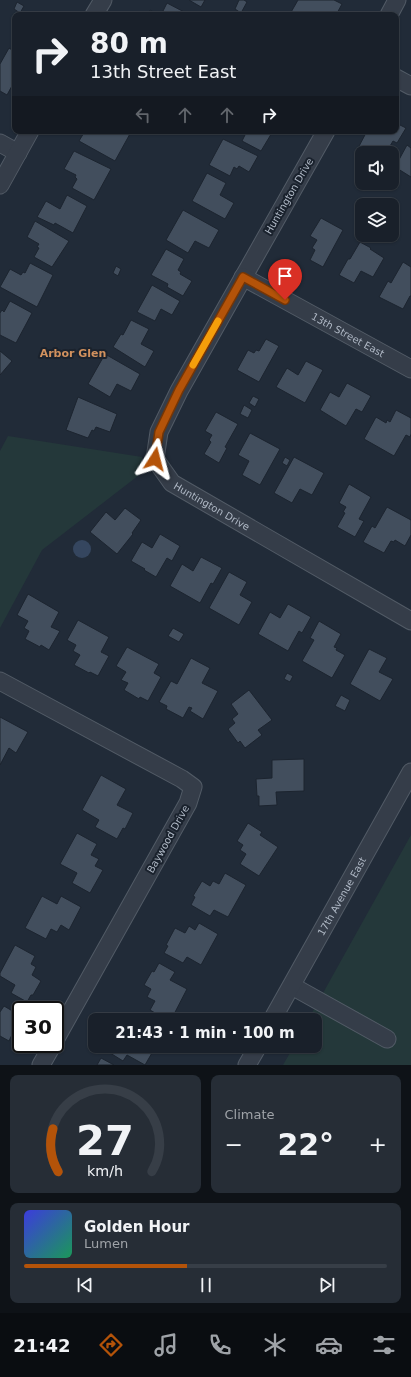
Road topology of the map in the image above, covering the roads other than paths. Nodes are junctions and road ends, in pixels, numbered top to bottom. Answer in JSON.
{"nodes":[{"id":1,"x":103,"y":0,"type":"edge"},
{"id":2,"x":397,"y":0,"type":"edge"},
{"id":3,"x":96,"y":12,"type":"edge"},
{"id":4,"x":391,"y":12,"type":"edge"},
{"id":5,"x":399,"y":80,"type":"edge"},
{"id":6,"x":411,"y":86,"type":"edge"},
{"id":7,"x":28,"y":134,"type":"edge"},
{"id":8,"x":324,"y":134,"type":"edge"},
{"id":9,"x":0,"y":143,"type":"edge"},
{"id":10,"x":18,"y":152,"type":"junction"},
{"id":11,"x":0,"y":185,"type":"edge"},
{"id":12,"x":243,"y":277,"type":"junction"},
{"id":13,"x":411,"y":369,"type":"edge"},
{"id":14,"x":411,"y":621,"type":"edge"},
{"id":15,"x":0,"y":681,"type":"edge"},
{"id":16,"x":411,"y":772,"type":"edge"},
{"id":17,"x":292,"y":986,"type":"junction"},
{"id":18,"x":276,"y":1013,"type":"edge"},
{"id":19,"x":64,"y":1024,"type":"edge"},
{"id":20,"x":387,"y":1039,"type":"dead end"},
{"id":21,"x":48,"y":1053,"type":"edge"},
{"id":22,"x":254,"y":1053,"type":"edge"},
{"id":23,"x":41,"y":1065,"type":"edge"},
{"id":24,"x":247,"y":1065,"type":"edge"}],
"edges":[{"from":1,"to":3,"type":"street"},
{"from":2,"to":4,"type":"street"},
{"from":5,"to":6,"type":"street"},
{"from":7,"to":10,"type":"street"},
{"from":8,"to":12,"type":"street","name":"Huntington Drive"},
{"from":9,"to":10,"type":"street"},
{"from":10,"to":11,"type":"street"},
{"from":12,"to":13,"type":"street","name":"13th Street East"},
{"from":12,"to":14,"type":"street","name":"Huntington Drive"},
{"from":15,"to":19,"type":"street","name":"Baywood Drive"},
{"from":16,"to":17,"type":"street","name":"17th Avenue East"},
{"from":17,"to":18,"type":"street","name":"17th Avenue East"},
{"from":17,"to":20,"type":"street"},
{"from":21,"to":23,"type":"street"},
{"from":22,"to":24,"type":"street"}]}
